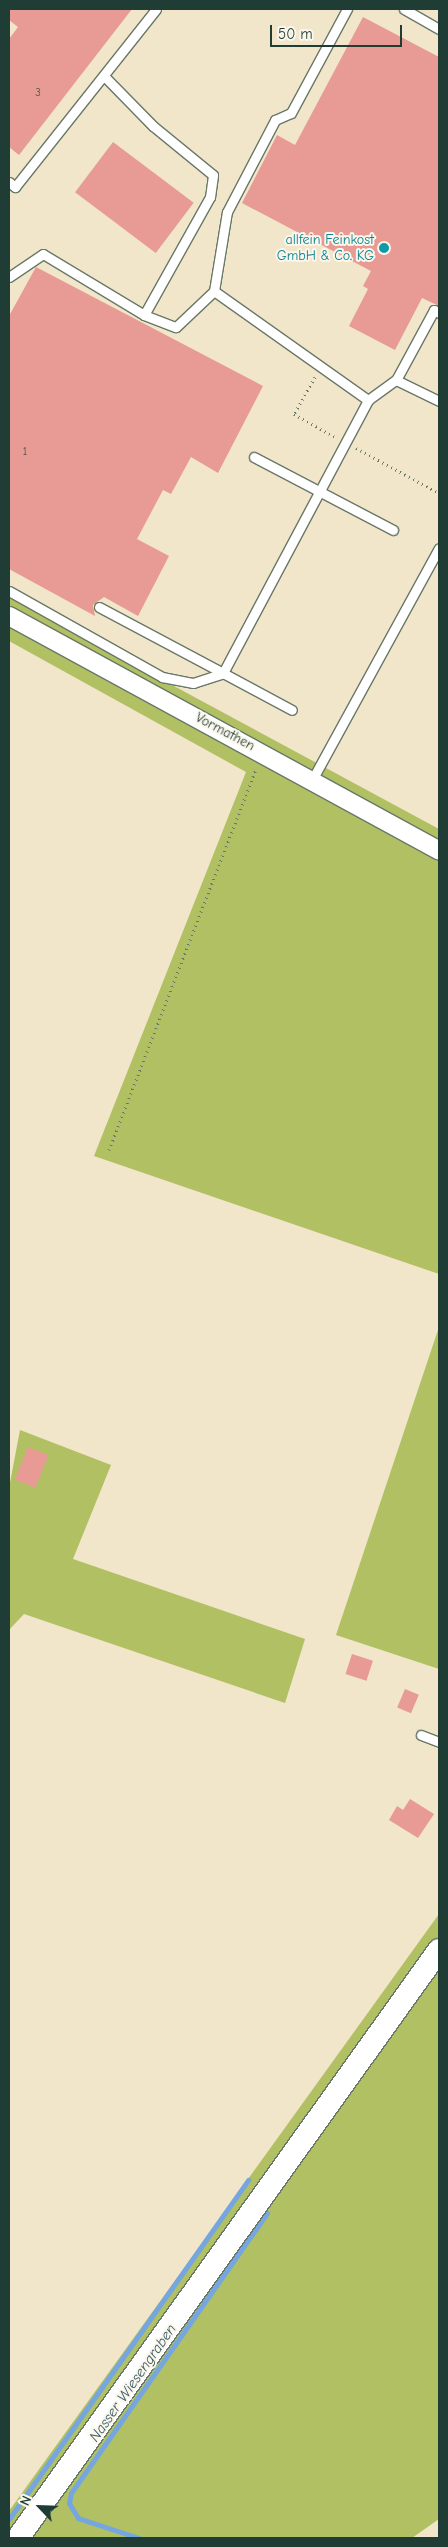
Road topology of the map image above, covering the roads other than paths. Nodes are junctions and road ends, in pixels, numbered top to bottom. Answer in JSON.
{"nodes":[{"id":1,"x":156,"y":9,"type":"edge"},
{"id":2,"x":346,"y":9,"type":"edge"},
{"id":3,"x":404,"y":9,"type":"edge"},
{"id":4,"x":439,"y":29,"type":"edge"},
{"id":5,"x":106,"y":78,"type":"junction"},
{"id":6,"x":9,"y":182,"type":"edge"},
{"id":7,"x":9,"y":277,"type":"edge"},
{"id":8,"x":214,"y":291,"type":"junction"},
{"id":9,"x":439,"y":312,"type":"edge"},
{"id":10,"x":144,"y":315,"type":"junction"},
{"id":11,"x":396,"y":380,"type":"junction"},
{"id":12,"x":368,"y":400,"type":"junction"},
{"id":13,"x":439,"y":401,"type":"edge"},
{"id":14,"x":254,"y":457,"type":"dead end"},
{"id":15,"x":318,"y":491,"type":"junction"},
{"id":16,"x":393,"y":530,"type":"dead end"},
{"id":17,"x":439,"y":548,"type":"edge"},
{"id":18,"x":9,"y":590,"type":"edge"},
{"id":19,"x":99,"y":607,"type":"dead end"},
{"id":20,"x":9,"y":616,"type":"edge"},
{"id":21,"x":223,"y":673,"type":"junction"},
{"id":22,"x":292,"y":710,"type":"dead end"},
{"id":23,"x":312,"y":780,"type":"junction"},
{"id":24,"x":439,"y":850,"type":"edge"},
{"id":25,"x":421,"y":1735,"type":"dead end"},
{"id":26,"x":439,"y":1742,"type":"edge"},
{"id":27,"x":439,"y":1950,"type":"edge"},
{"id":28,"x":18,"y":2538,"type":"edge"}],
"edges":[{"from":1,"to":5,"type":"lane"},
{"from":2,"to":8,"type":"lane"},
{"from":3,"to":4,"type":"lane"},
{"from":5,"to":6,"type":"lane"},
{"from":5,"to":10,"type":"lane"},
{"from":7,"to":10,"type":"lane"},
{"from":8,"to":10,"type":"lane"},
{"from":8,"to":12,"type":"lane"},
{"from":9,"to":11,"type":"lane"},
{"from":11,"to":12,"type":"lane"},
{"from":11,"to":13,"type":"lane"},
{"from":12,"to":15,"type":"lane"},
{"from":14,"to":15,"type":"lane"},
{"from":15,"to":16,"type":"lane"},
{"from":15,"to":21,"type":"lane"},
{"from":17,"to":23,"type":"lane"},
{"from":18,"to":21,"type":"lane"},
{"from":19,"to":21,"type":"lane"},
{"from":20,"to":23,"type":"street","name":"Vormathen"},
{"from":21,"to":22,"type":"lane"},
{"from":23,"to":24,"type":"street","name":"Vormathen"},
{"from":25,"to":26,"type":"lane"},
{"from":27,"to":28,"type":"street"}]}
